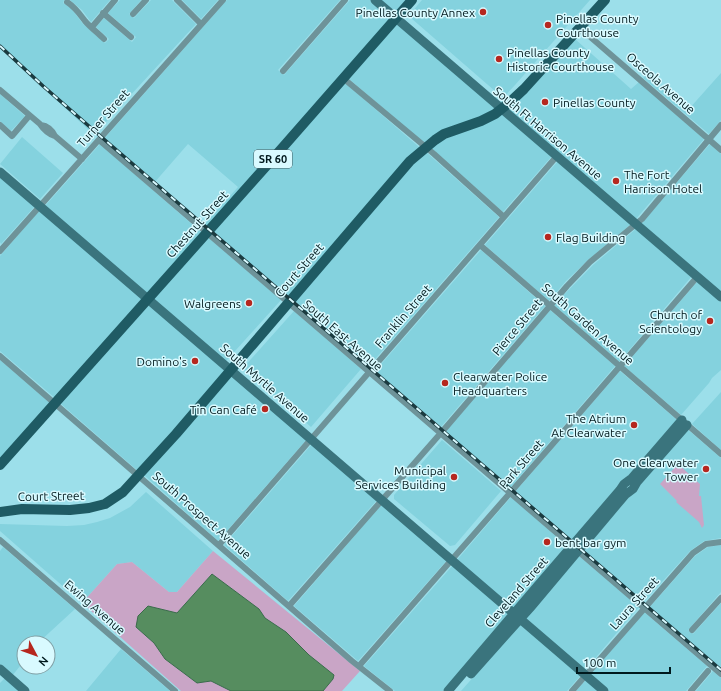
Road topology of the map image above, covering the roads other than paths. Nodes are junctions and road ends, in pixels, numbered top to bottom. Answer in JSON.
{"nodes":[{"id":1,"x":115,"y":0,"type":"edge"},
{"id":2,"x":146,"y":0,"type":"edge"},
{"id":3,"x":177,"y":0,"type":"edge"},
{"id":4,"x":222,"y":0,"type":"edge"},
{"id":5,"x":345,"y":0,"type":"edge"},
{"id":6,"x":376,"y":0,"type":"edge"},
{"id":7,"x":412,"y":0,"type":"edge"},
{"id":8,"x":604,"y":0,"type":"edge"},
{"id":9,"x":67,"y":2,"type":"dead end"},
{"id":10,"x":103,"y":13,"type":"junction"},
{"id":11,"x":134,"y":14,"type":"dead end"},
{"id":12,"x":396,"y":18,"type":"junction"},
{"id":13,"x":201,"y":24,"type":"junction"},
{"id":14,"x":92,"y":27,"type":"junction"},
{"id":15,"x":580,"y":28,"type":"junction"},
{"id":16,"x":131,"y":37,"type":"dead end"},
{"id":17,"x":104,"y":39,"type":"dead end"},
{"id":18,"x":283,"y":71,"type":"dead end"},
{"id":19,"x":343,"y":78,"type":"junction"},
{"id":20,"x":0,"y":90,"type":"edge"},
{"id":21,"x":502,"y":109,"type":"junction"},
{"id":22,"x":29,"y":116,"type":"junction"},
{"id":23,"x":0,"y":125,"type":"edge"},
{"id":24,"x":721,"y":125,"type":"edge"},
{"id":25,"x":709,"y":139,"type":"junction"},
{"id":26,"x":99,"y":140,"type":"junction"},
{"id":27,"x":425,"y":147,"type":"junction"},
{"id":28,"x":721,"y":150,"type":"edge"},
{"id":29,"x":557,"y":156,"type":"junction"},
{"id":30,"x":82,"y":159,"type":"junction"},
{"id":31,"x":0,"y":172,"type":"edge"},
{"id":32,"x":40,"y":206,"type":"junction"},
{"id":33,"x":504,"y":217,"type":"junction"},
{"id":34,"x":636,"y":224,"type":"junction"},
{"id":35,"x":207,"y":233,"type":"junction"},
{"id":36,"x":480,"y":245,"type":"junction"},
{"id":37,"x":0,"y":251,"type":"edge"},
{"id":38,"x":698,"y":276,"type":"junction"},
{"id":39,"x":721,"y":297,"type":"edge"},
{"id":40,"x":148,"y":299,"type":"junction"},
{"id":41,"x":288,"y":303,"type":"junction"},
{"id":42,"x":550,"y":306,"type":"junction"},
{"id":43,"x":0,"y":356,"type":"edge"},
{"id":44,"x":620,"y":366,"type":"junction"},
{"id":45,"x":231,"y":370,"type":"junction"},
{"id":46,"x":370,"y":372,"type":"junction"},
{"id":47,"x":55,"y":403,"type":"junction"},
{"id":48,"x":684,"y":422,"type":"junction"},
{"id":49,"x":440,"y":432,"type":"junction"},
{"id":50,"x":311,"y":439,"type":"junction"},
{"id":51,"x":721,"y":454,"type":"edge"},
{"id":52,"x":1,"y":464,"type":"edge"},
{"id":53,"x":139,"y":475,"type":"junction"},
{"id":54,"x":510,"y":493,"type":"junction"},
{"id":55,"x":382,"y":500,"type":"junction"},
{"id":56,"x":0,"y":506,"type":"edge"},
{"id":57,"x":22,"y":509,"type":"junction"},
{"id":58,"x":0,"y":512,"type":"edge"},
{"id":59,"x":1,"y":542,"type":"edge"},
{"id":60,"x":721,"y":542,"type":"edge"},
{"id":61,"x":219,"y":545,"type":"junction"},
{"id":62,"x":575,"y":548,"type":"junction"},
{"id":63,"x":452,"y":560,"type":"junction"},
{"id":64,"x":721,"y":598,"type":"edge"},
{"id":65,"x":289,"y":606,"type":"junction"},
{"id":66,"x":644,"y":607,"type":"junction"},
{"id":67,"x":517,"y":616,"type":"junction"},
{"id":68,"x":692,"y":630,"type":"dead end"},
{"id":69,"x":359,"y":666,"type":"junction"},
{"id":70,"x":708,"y":671,"type":"dead end"},
{"id":71,"x":1,"y":673,"type":"edge"},
{"id":72,"x":721,"y":674,"type":"edge"},
{"id":73,"x":586,"y":675,"type":"junction"},
{"id":74,"x":25,"y":691,"type":"edge"},
{"id":75,"x":176,"y":691,"type":"edge"},
{"id":76,"x":390,"y":691,"type":"edge"},
{"id":77,"x":448,"y":691,"type":"edge"},
{"id":78,"x":456,"y":691,"type":"edge"},
{"id":79,"x":572,"y":691,"type":"edge"},
{"id":80,"x":604,"y":691,"type":"edge"},
{"id":81,"x":691,"y":691,"type":"edge"}],
"edges":[{"from":1,"to":10,"type":"street"},
{"from":2,"to":11,"type":"street"},
{"from":3,"to":13,"type":"street"},
{"from":4,"to":13,"type":"street","name":"Turner Street"},
{"from":5,"to":18,"type":"street"},
{"from":6,"to":12,"type":"street","name":"South Ft Harrison Avenue"},
{"from":7,"to":12,"type":"main road","name":"Chestnut Street","number":"SR 60"},
{"from":8,"to":15,"type":"main road","name":"Court Street"},
{"from":9,"to":14,"type":"street"},
{"from":10,"to":14,"type":"street"},
{"from":10,"to":16,"type":"street"},
{"from":12,"to":19,"type":"main road","name":"Chestnut Street","number":"SR 60"},
{"from":12,"to":21,"type":"street","name":"South Ft Harrison Avenue"},
{"from":13,"to":26,"type":"street","name":"Turner Street"},
{"from":14,"to":17,"type":"street"},
{"from":15,"to":21,"type":"main road","name":"Court Street"},
{"from":15,"to":25,"type":"street","name":"Osceola Avenue"},
{"from":19,"to":27,"type":"street"},
{"from":19,"to":35,"type":"main road","name":"Chestnut Street","number":"SR 60"},
{"from":20,"to":22,"type":"street"},
{"from":21,"to":27,"type":"main road","name":"Court Street"},
{"from":21,"to":29,"type":"street","name":"South Ft Harrison Avenue"},
{"from":22,"to":23,"type":"street"},
{"from":22,"to":30,"type":"street"},
{"from":24,"to":25,"type":"street","name":"Pierce Street"},
{"from":25,"to":28,"type":"street","name":"Osceola Avenue"},
{"from":25,"to":34,"type":"street","name":"Pierce Street"},
{"from":26,"to":30,"type":"street","name":"Turner Street"},
{"from":26,"to":35,"type":"street","name":"South East Avenue"},
{"from":27,"to":33,"type":"street"},
{"from":27,"to":41,"type":"main road","name":"Court Street"},
{"from":29,"to":33,"type":"street","name":"Franklin Street"},
{"from":29,"to":34,"type":"street","name":"South Ft Harrison Avenue"},
{"from":30,"to":32,"type":"street","name":"Turner Street"},
{"from":31,"to":32,"type":"street","name":"South Myrtle Avenue"},
{"from":32,"to":37,"type":"street","name":"Turner Street"},
{"from":32,"to":40,"type":"street","name":"South Myrtle Avenue"},
{"from":33,"to":36,"type":"street","name":"Franklin Street"},
{"from":34,"to":38,"type":"street","name":"South Ft Harrison Avenue"},
{"from":34,"to":42,"type":"street","name":"Pierce Street"},
{"from":35,"to":40,"type":"main road","name":"Chestnut Street","number":"SR 60"},
{"from":35,"to":41,"type":"street","name":"South East Avenue"},
{"from":36,"to":42,"type":"street","name":"South Garden Avenue"},
{"from":36,"to":46,"type":"street","name":"Franklin Street"},
{"from":38,"to":39,"type":"street","name":"South Ft Harrison Avenue"},
{"from":38,"to":44,"type":"street","name":"Park Street"},
{"from":40,"to":45,"type":"street","name":"South Myrtle Avenue"},
{"from":40,"to":47,"type":"main road","name":"Chestnut Street"},
{"from":41,"to":45,"type":"main road","name":"Court Street"},
{"from":41,"to":46,"type":"street","name":"South East Avenue"},
{"from":42,"to":44,"type":"street","name":"South Garden Avenue"},
{"from":42,"to":49,"type":"street","name":"Pierce Street"},
{"from":43,"to":47,"type":"street","name":"South Prospect Avenue"},
{"from":44,"to":48,"type":"street","name":"South Garden Avenue"},
{"from":44,"to":54,"type":"street","name":"Park Street"},
{"from":45,"to":50,"type":"street","name":"South Myrtle Avenue"},
{"from":45,"to":53,"type":"main road","name":"Court Street"},
{"from":46,"to":49,"type":"street","name":"South East Avenue"},
{"from":46,"to":50,"type":"street","name":"Franklin Street"},
{"from":47,"to":52,"type":"main road","name":"Chestnut Street"},
{"from":47,"to":53,"type":"street","name":"South Prospect Avenue"},
{"from":48,"to":51,"type":"street","name":"South Garden Avenue"},
{"from":48,"to":62,"type":"street","name":"Cleveland Street"},
{"from":49,"to":54,"type":"street","name":"South East Avenue"},
{"from":49,"to":55,"type":"street","name":"Pierce Street"},
{"from":50,"to":55,"type":"street","name":"South Myrtle Avenue"},
{"from":50,"to":61,"type":"street","name":"Franklin Street"},
{"from":53,"to":57,"type":"main road","name":"Court Street"},
{"from":53,"to":61,"type":"street","name":"South Prospect Avenue"},
{"from":54,"to":62,"type":"street","name":"South East Avenue"},
{"from":54,"to":63,"type":"street","name":"Park Street"},
{"from":55,"to":63,"type":"street","name":"South Myrtle Avenue"},
{"from":55,"to":65,"type":"street","name":"Pierce Street"},
{"from":56,"to":57,"type":"main road"},
{"from":57,"to":58,"type":"main road","name":"Court Street"},
{"from":59,"to":75,"type":"street","name":"Ewing Avenue"},
{"from":60,"to":66,"type":"street","name":"Laura Street"},
{"from":61,"to":65,"type":"street","name":"South Prospect Avenue"},
{"from":62,"to":66,"type":"street","name":"South East Avenue"},
{"from":62,"to":67,"type":"street","name":"Cleveland Street"},
{"from":63,"to":67,"type":"street","name":"South Myrtle Avenue"},
{"from":63,"to":69,"type":"street","name":"Park Street"},
{"from":64,"to":68,"type":"street"},
{"from":65,"to":69,"type":"street","name":"South Prospect Avenue"},
{"from":66,"to":72,"type":"street","name":"South East Avenue"},
{"from":66,"to":73,"type":"street","name":"Laura Street"},
{"from":67,"to":73,"type":"street","name":"South Myrtle Avenue"},
{"from":67,"to":77,"type":"street","name":"Cleveland Street"},
{"from":67,"to":78,"type":"street"},
{"from":69,"to":76,"type":"street","name":"South Prospect Avenue"},
{"from":70,"to":81,"type":"street"},
{"from":71,"to":74,"type":"street"},
{"from":73,"to":79,"type":"street","name":"Laura Street"},
{"from":73,"to":80,"type":"street","name":"South Myrtle Avenue"}]}
